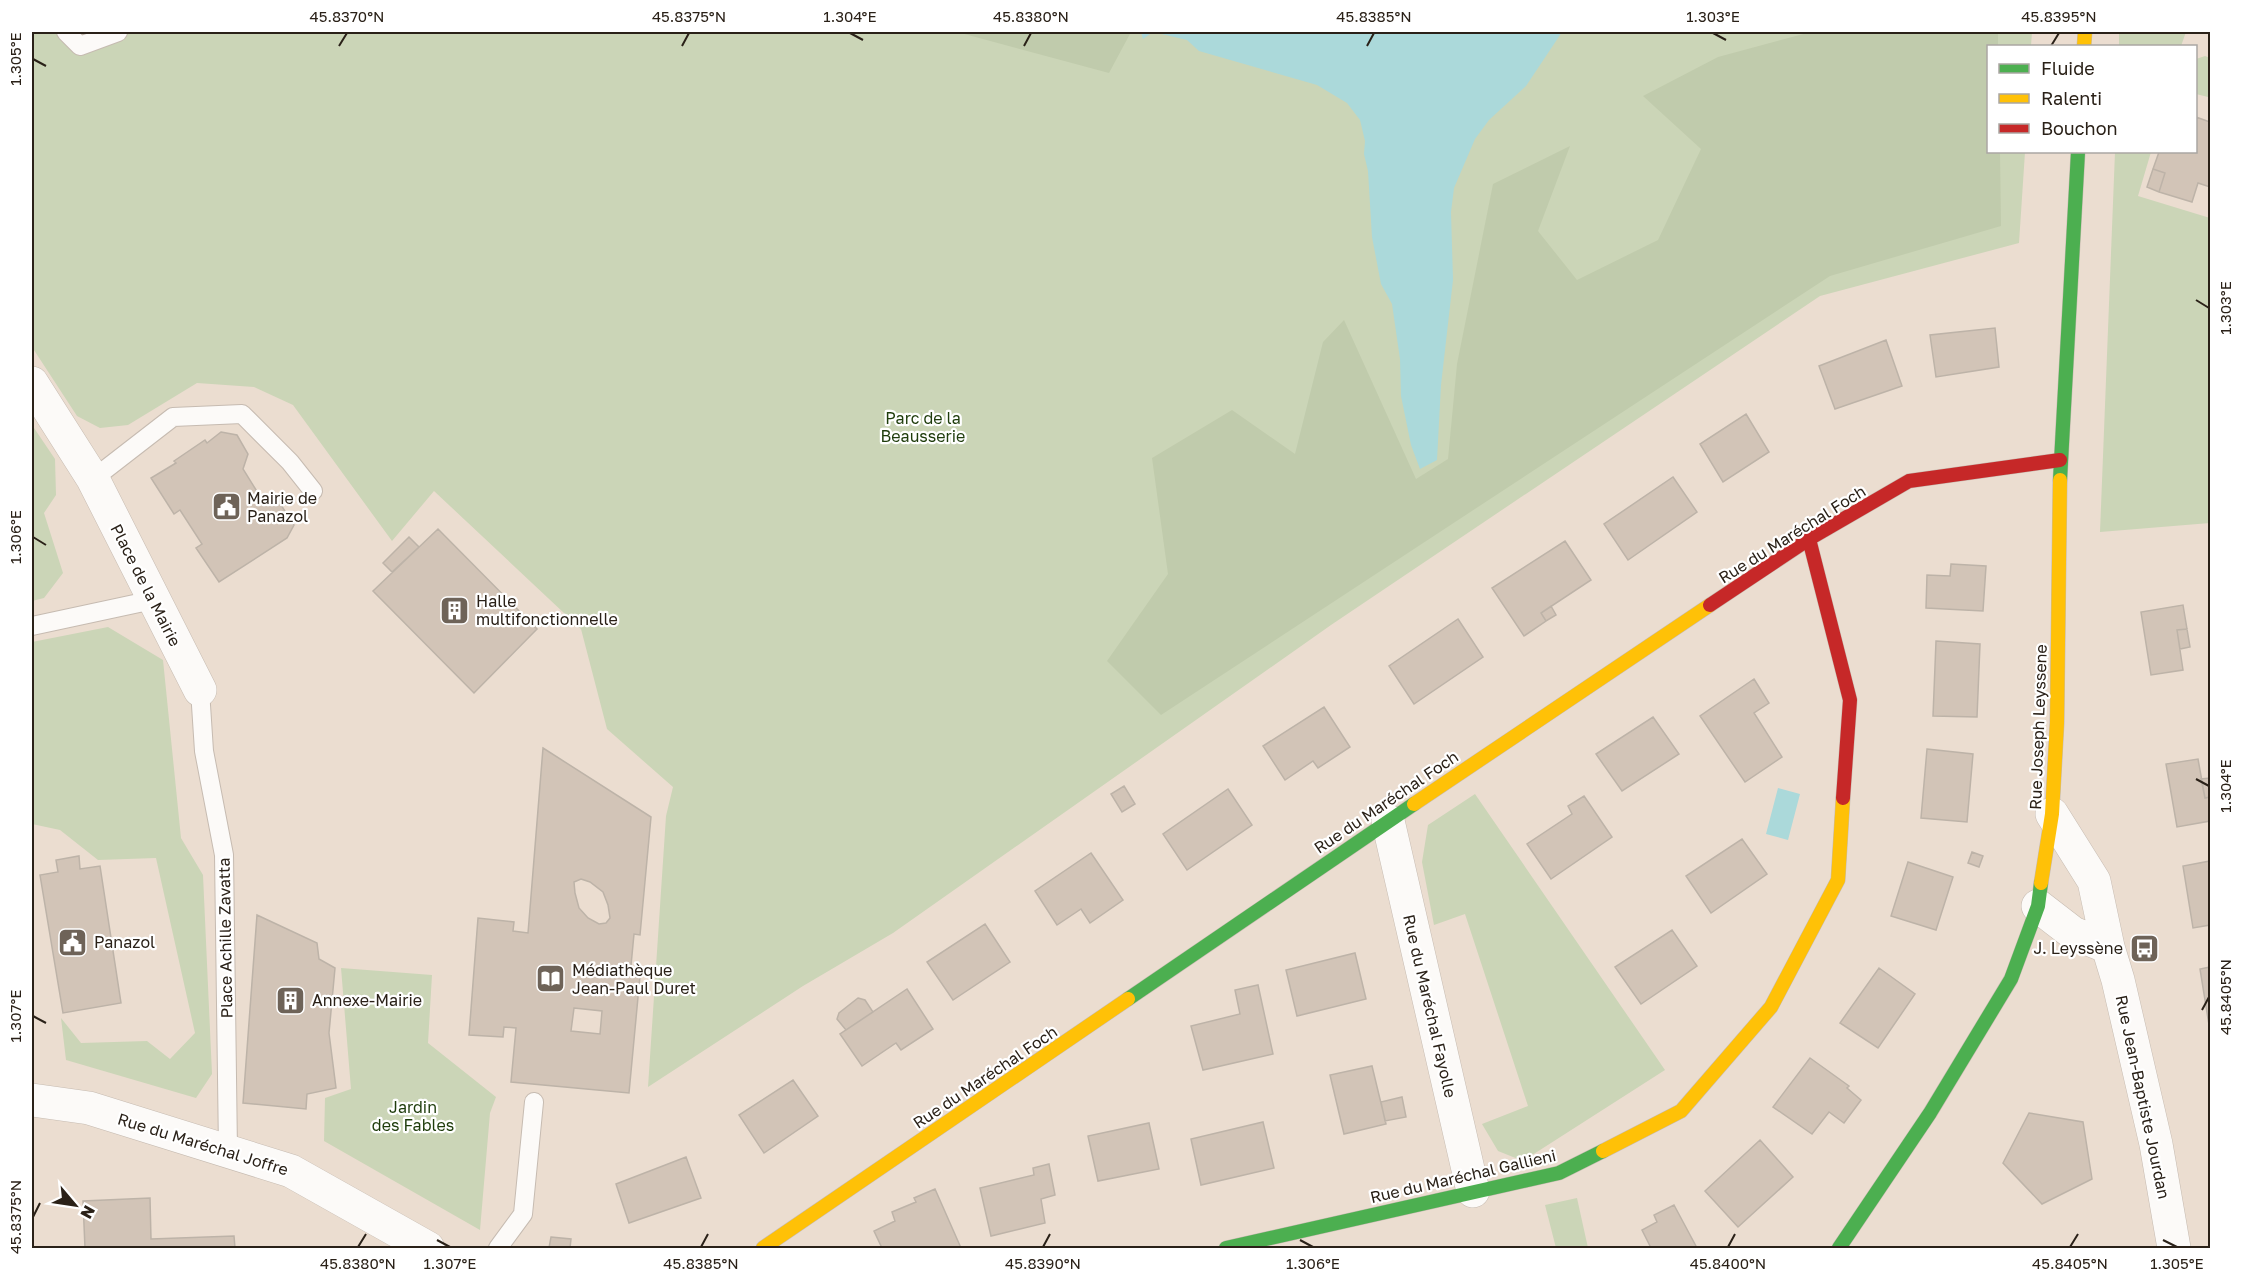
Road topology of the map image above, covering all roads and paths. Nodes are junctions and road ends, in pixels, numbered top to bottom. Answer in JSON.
{"nodes":[{"id":1,"x":66,"y":32,"type":"edge"},
{"id":2,"x":118,"y":32,"type":"edge"},
{"id":3,"x":2078,"y":153,"type":"edge"},
{"id":4,"x":32,"y":383,"type":"edge"},
{"id":5,"x":2060,"y":459,"type":"junction"},
{"id":6,"x":93,"y":479,"type":"junction"},
{"id":7,"x":313,"y":491,"type":"dead end"},
{"id":8,"x":1809,"y":539,"type":"junction"},
{"id":9,"x":153,"y":600,"type":"junction"},
{"id":10,"x":32,"y":627,"type":"edge"},
{"id":11,"x":200,"y":690,"type":"joint"},
{"id":12,"x":2052,"y":814,"type":"junction"},
{"id":13,"x":1388,"y":821,"type":"junction"},
{"id":14,"x":2038,"y":906,"type":"junction"},
{"id":15,"x":2108,"y":947,"type":"junction"},
{"id":16,"x":32,"y":1100,"type":"edge"},
{"id":17,"x":534,"y":1102,"type":"dead end"},
{"id":18,"x":228,"y":1151,"type":"junction"},
{"id":19,"x":1473,"y":1191,"type":"junction"},
{"id":20,"x":428,"y":1248,"type":"edge"},
{"id":21,"x":498,"y":1248,"type":"edge"},
{"id":22,"x":764,"y":1248,"type":"edge"},
{"id":23,"x":1226,"y":1248,"type":"edge"},
{"id":24,"x":1839,"y":1248,"type":"edge"},
{"id":25,"x":2174,"y":1248,"type":"edge"}],
"edges":[{"from":1,"to":2,"type":"lane"},
{"from":3,"to":5,"type":"street","name":"Rue Joseph Leyssene"},
{"from":4,"to":6,"type":"street","name":"Place de la Mairie"},
{"from":5,"to":8,"type":"street","name":"Rue du Maréchal Foch"},
{"from":5,"to":12,"type":"street","name":"Rue Joseph Leyssene"},
{"from":6,"to":7,"type":"lane"},
{"from":6,"to":9,"type":"street","name":"Place de la Mairie"},
{"from":8,"to":13,"type":"street","name":"Rue du Maréchal Foch"},
{"from":8,"to":19,"type":"street","name":"Rue du Maréchal Gallieni"},
{"from":9,"to":10,"type":"lane"},
{"from":9,"to":11,"type":"street","name":"Place de la Mairie"},
{"from":11,"to":18,"type":"lane","name":"Place Achille Zavatta"},
{"from":12,"to":14,"type":"street","name":"Rue Joseph Leyssene"},
{"from":12,"to":15,"type":"street","name":"Rue Jean-Baptiste Jourdan"},
{"from":13,"to":19,"type":"street","name":"Rue du Maréchal Fayolle"},
{"from":13,"to":22,"type":"street","name":"Rue du Maréchal Foch"},
{"from":14,"to":15,"type":"street"},
{"from":14,"to":24,"type":"street","name":"Rue Joseph Leyssene"},
{"from":15,"to":25,"type":"street","name":"Rue Jean-Baptiste Jourdan"},
{"from":16,"to":18,"type":"street","name":"Rue du Maréchal Joffre"},
{"from":17,"to":21,"type":"lane"},
{"from":18,"to":20,"type":"street","name":"Rue du Maréchal Joffre"},
{"from":19,"to":23,"type":"street","name":"Rue du Maréchal Gallieni"}]}
